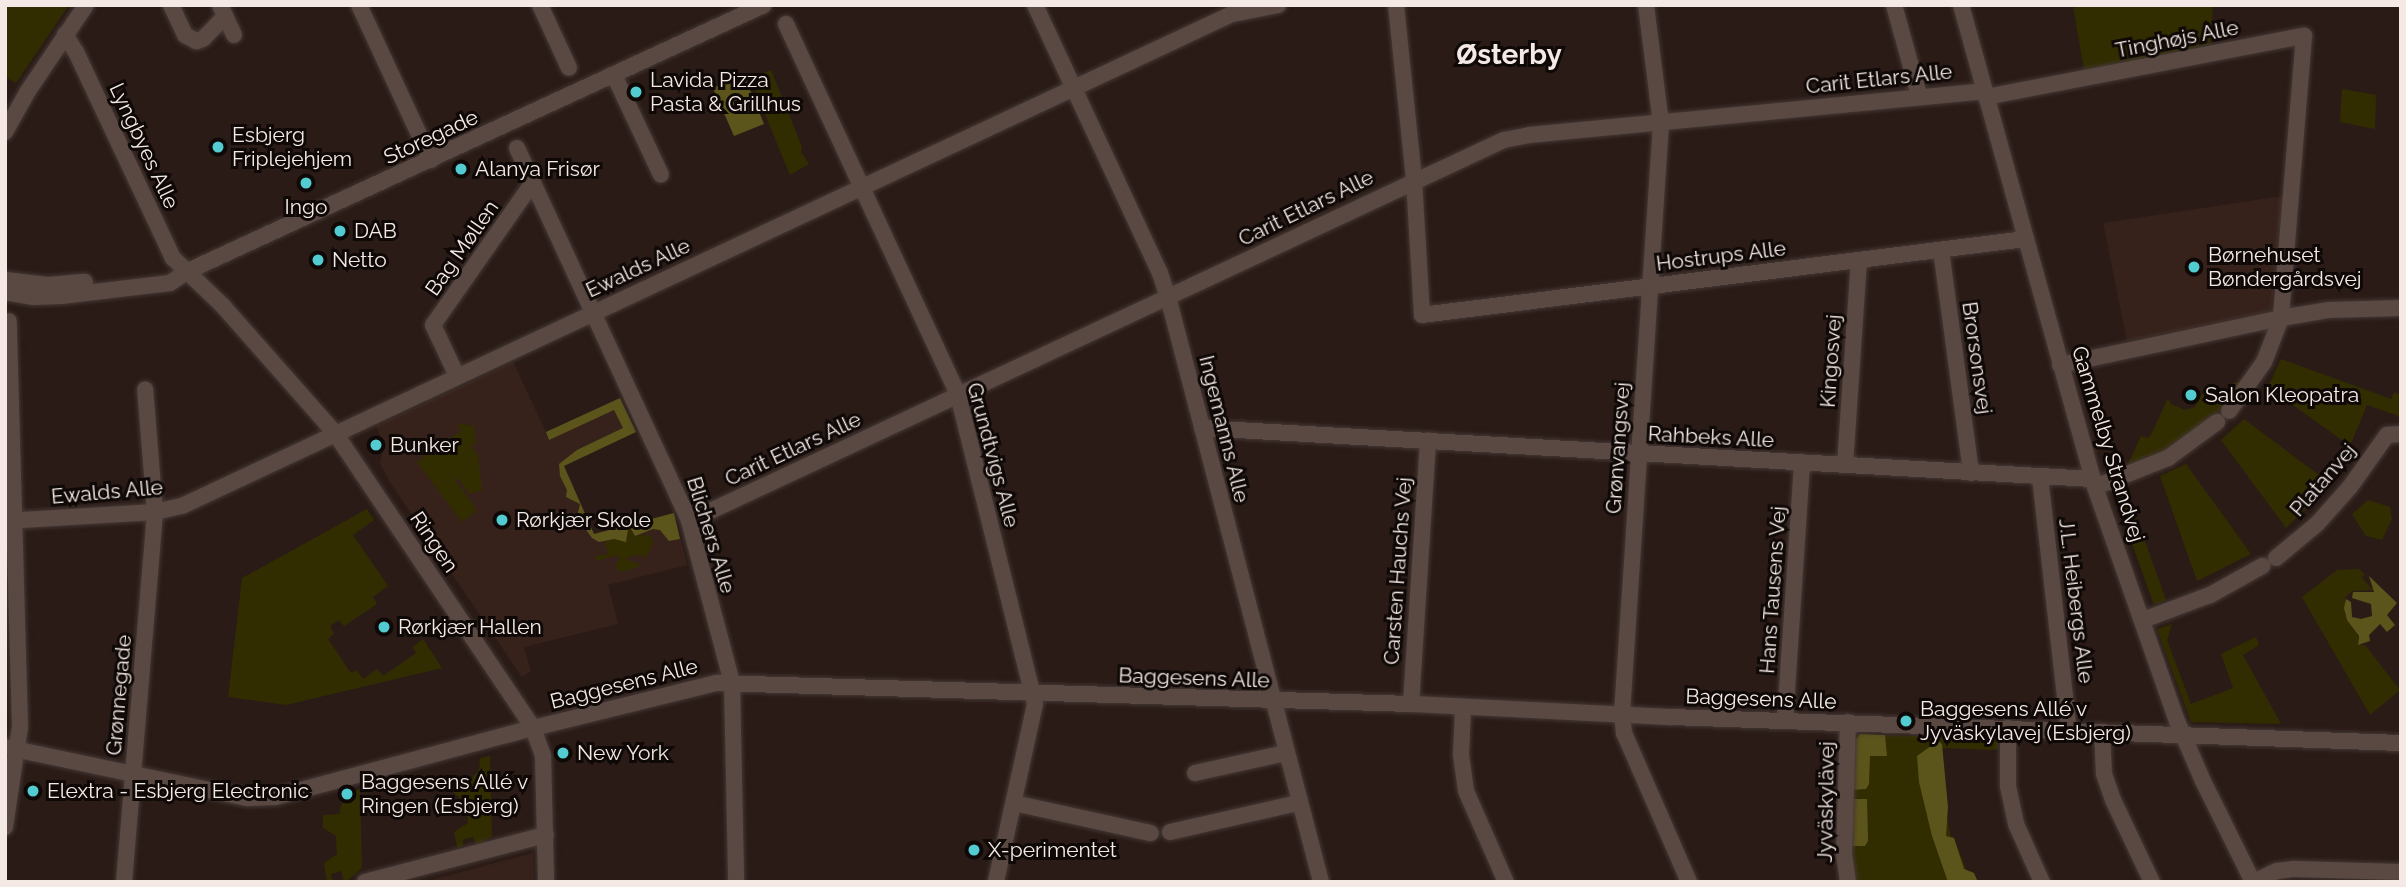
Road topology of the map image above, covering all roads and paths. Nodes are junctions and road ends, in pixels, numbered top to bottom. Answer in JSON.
{"nodes":[{"id":1,"x":86,"y":5,"type":"edge"},
{"id":2,"x":170,"y":5,"type":"edge"},
{"id":3,"x":359,"y":5,"type":"edge"},
{"id":4,"x":540,"y":5,"type":"edge"},
{"id":5,"x":764,"y":5,"type":"edge"},
{"id":6,"x":1035,"y":5,"type":"edge"},
{"id":7,"x":1278,"y":5,"type":"edge"},
{"id":8,"x":1396,"y":5,"type":"edge"},
{"id":9,"x":1646,"y":5,"type":"edge"},
{"id":10,"x":1894,"y":5,"type":"edge"},
{"id":11,"x":1961,"y":5,"type":"edge"},
{"id":12,"x":1246,"y":7,"type":"edge"},
{"id":13,"x":222,"y":10,"type":"edge"},
{"id":14,"x":786,"y":24,"type":"dead end"},
{"id":15,"x":65,"y":34,"type":"junction"},
{"id":16,"x":234,"y":35,"type":"dead end"},
{"id":17,"x":569,"y":68,"type":"dead end"},
{"id":18,"x":614,"y":75,"type":"junction"},
{"id":19,"x":1073,"y":87,"type":"junction"},
{"id":20,"x":1985,"y":94,"type":"junction"},
{"id":21,"x":1919,"y":95,"type":"junction"},
{"id":22,"x":1661,"y":122,"type":"junction"},
{"id":23,"x":5,"y":132,"type":"edge"},
{"id":24,"x":517,"y":148,"type":"dead end"},
{"id":25,"x":431,"y":160,"type":"junction"},
{"id":26,"x":661,"y":175,"type":"dead end"},
{"id":27,"x":1414,"y":180,"type":"junction"},
{"id":28,"x":533,"y":182,"type":"junction"},
{"id":29,"x":861,"y":187,"type":"junction"},
{"id":30,"x":2025,"y":239,"type":"junction"},
{"id":31,"x":1941,"y":250,"type":"junction"},
{"id":32,"x":1859,"y":260,"type":"junction"},
{"id":33,"x":188,"y":271,"type":"junction"},
{"id":34,"x":5,"y":280,"type":"edge"},
{"id":35,"x":1651,"y":286,"type":"junction"},
{"id":36,"x":5,"y":292,"type":"edge"},
{"id":37,"x":1168,"y":297,"type":"junction"},
{"id":38,"x":2401,"y":308,"type":"edge"},
{"id":39,"x":595,"y":311,"type":"junction"},
{"id":40,"x":2281,"y":318,"type":"junction"},
{"id":41,"x":9,"y":321,"type":"dead end"},
{"id":42,"x":2060,"y":365,"type":"junction"},
{"id":43,"x":457,"y":376,"type":"junction"},
{"id":44,"x":145,"y":389,"type":"dead end"},
{"id":45,"x":958,"y":395,"type":"junction"},
{"id":46,"x":1202,"y":428,"type":"junction"},
{"id":47,"x":335,"y":433,"type":"junction"},
{"id":48,"x":2401,"y":434,"type":"edge"},
{"id":49,"x":1428,"y":441,"type":"junction"},
{"id":50,"x":1639,"y":453,"type":"junction"},
{"id":51,"x":1802,"y":463,"type":"junction"},
{"id":52,"x":1845,"y":465,"type":"junction"},
{"id":53,"x":1971,"y":472,"type":"junction"},
{"id":54,"x":2040,"y":477,"type":"junction"},
{"id":55,"x":2093,"y":483,"type":"junction"},
{"id":56,"x":155,"y":512,"type":"junction"},
{"id":57,"x":9,"y":521,"type":"edge"},
{"id":58,"x":689,"y":521,"type":"junction"},
{"id":59,"x":2276,"y":558,"type":"dead end"},
{"id":60,"x":2262,"y":566,"type":"dead end"},
{"id":61,"x":2143,"y":620,"type":"junction"},
{"id":62,"x":732,"y":684,"type":"junction"},
{"id":63,"x":1032,"y":692,"type":"junction"},
{"id":64,"x":1272,"y":702,"type":"junction"},
{"id":65,"x":1411,"y":704,"type":"junction"},
{"id":66,"x":1463,"y":709,"type":"junction"},
{"id":67,"x":1622,"y":714,"type":"junction"},
{"id":68,"x":1785,"y":720,"type":"junction"},
{"id":69,"x":1848,"y":722,"type":"junction"},
{"id":70,"x":533,"y":727,"type":"junction"},
{"id":71,"x":2008,"y":728,"type":"junction"},
{"id":72,"x":2069,"y":731,"type":"junction"},
{"id":73,"x":2102,"y":732,"type":"junction"},
{"id":74,"x":2184,"y":734,"type":"junction"},
{"id":75,"x":2401,"y":743,"type":"edge"},
{"id":76,"x":11,"y":748,"type":"edge"},
{"id":77,"x":1285,"y":753,"type":"junction"},
{"id":78,"x":134,"y":773,"type":"junction"},
{"id":79,"x":1195,"y":773,"type":"dead end"},
{"id":80,"x":1014,"y":803,"type":"junction"},
{"id":81,"x":1298,"y":803,"type":"junction"},
{"id":82,"x":5,"y":827,"type":"edge"},
{"id":83,"x":1170,"y":832,"type":"dead end"},
{"id":84,"x":1151,"y":833,"type":"dead end"},
{"id":85,"x":546,"y":835,"type":"junction"},
{"id":86,"x":2401,"y":872,"type":"edge"},
{"id":87,"x":124,"y":882,"type":"edge"},
{"id":88,"x":365,"y":882,"type":"edge"},
{"id":89,"x":546,"y":882,"type":"edge"},
{"id":90,"x":736,"y":882,"type":"edge"},
{"id":91,"x":996,"y":882,"type":"edge"},
{"id":92,"x":1321,"y":882,"type":"edge"},
{"id":93,"x":1506,"y":882,"type":"edge"},
{"id":94,"x":1689,"y":882,"type":"edge"},
{"id":95,"x":1848,"y":882,"type":"edge"},
{"id":96,"x":2042,"y":882,"type":"edge"},
{"id":97,"x":2152,"y":882,"type":"edge"},
{"id":98,"x":2254,"y":882,"type":"edge"}],
"edges":[{"from":1,"to":15,"type":"street"},
{"from":2,"to":13,"type":"street"},
{"from":3,"to":25,"type":"street"},
{"from":4,"to":17,"type":"street"},
{"from":5,"to":18,"type":"street","name":"Storegade"},
{"from":6,"to":19,"type":"street","name":"Ingemanns Alle"},
{"from":7,"to":12,"type":"street","name":"Ewalds Alle"},
{"from":8,"to":27,"type":"street"},
{"from":9,"to":22,"type":"street","name":"Grønvangsvej"},
{"from":10,"to":21,"type":"street"},
{"from":11,"to":20,"type":"street","name":"Gammelby Strandvej"},
{"from":12,"to":19,"type":"street","name":"Ewalds Alle"},
{"from":13,"to":16,"type":"street"},
{"from":14,"to":29,"type":"street","name":"Grundtvigs Alle"},
{"from":15,"to":23,"type":"street"},
{"from":15,"to":33,"type":"street","name":"Lyngbyes Alle"},
{"from":18,"to":25,"type":"street","name":"Storegade"},
{"from":18,"to":26,"type":"street"},
{"from":19,"to":29,"type":"street","name":"Ewalds Alle"},
{"from":19,"to":37,"type":"street","name":"Ingemanns Alle"},
{"from":20,"to":21,"type":"street","name":"Carit Etlars Alle"},
{"from":20,"to":30,"type":"street","name":"Gammelby Strandvej"},
{"from":20,"to":40,"type":"street","name":"Tinghøjs Alle"},
{"from":21,"to":22,"type":"street","name":"Carit Etlars Alle"},
{"from":22,"to":27,"type":"street","name":"Carit Etlars Alle"},
{"from":22,"to":35,"type":"street","name":"Grønvangsvej"},
{"from":24,"to":28,"type":"street","name":"Blichers Alle"},
{"from":25,"to":33,"type":"street","name":"Storegade"},
{"from":27,"to":35,"type":"street","name":"Hostrups Alle"},
{"from":27,"to":37,"type":"street","name":"Carit Etlars Alle"},
{"from":28,"to":39,"type":"street","name":"Blichers Alle"},
{"from":28,"to":43,"type":"street","name":"Bag Møllen"},
{"from":29,"to":39,"type":"street","name":"Ewalds Alle"},
{"from":29,"to":45,"type":"street","name":"Grundtvigs Alle"},
{"from":30,"to":31,"type":"street","name":"Hostrups Alle"},
{"from":30,"to":42,"type":"street","name":"Gammelby Strandvej"},
{"from":31,"to":32,"type":"street","name":"Hostrups Alle"},
{"from":31,"to":53,"type":"street","name":"Brorsonsvej"},
{"from":32,"to":35,"type":"street","name":"Hostrups Alle"},
{"from":32,"to":52,"type":"street","name":"Kingosvej"},
{"from":33,"to":34,"type":"street","name":"Storegade"},
{"from":33,"to":36,"type":"street","name":"Storegade"},
{"from":33,"to":47,"type":"street","name":"Ringen"},
{"from":35,"to":50,"type":"street","name":"Grønvangsvej"},
{"from":37,"to":45,"type":"street","name":"Carit Etlars Alle"},
{"from":37,"to":46,"type":"street","name":"Ingemanns Alle"},
{"from":38,"to":40,"type":"street"},
{"from":39,"to":43,"type":"street","name":"Ewalds Alle"},
{"from":39,"to":58,"type":"street","name":"Blichers Alle"},
{"from":40,"to":42,"type":"street"},
{"from":40,"to":55,"type":"street"},
{"from":41,"to":57,"type":"street"},
{"from":42,"to":55,"type":"street","name":"Gammelby Strandvej"},
{"from":43,"to":47,"type":"street","name":"Ewalds Alle"},
{"from":44,"to":56,"type":"street","name":"Grønnegade"},
{"from":45,"to":58,"type":"street","name":"Carit Etlars Alle"},
{"from":45,"to":63,"type":"street","name":"Grundtvigs Alle"},
{"from":46,"to":49,"type":"street","name":"Rahbeks Alle"},
{"from":46,"to":64,"type":"street","name":"Ingemanns Alle"},
{"from":47,"to":56,"type":"street","name":"Ewalds Alle"},
{"from":47,"to":70,"type":"street","name":"Ringen"},
{"from":48,"to":59,"type":"street","name":"Platanvej"},
{"from":49,"to":50,"type":"street","name":"Rahbeks Alle"},
{"from":49,"to":65,"type":"street","name":"Carsten Hauchs Vej"},
{"from":50,"to":51,"type":"street","name":"Rahbeks Alle"},
{"from":50,"to":67,"type":"street","name":"Grønvangsvej"},
{"from":51,"to":52,"type":"street","name":"Rahbeks Alle"},
{"from":51,"to":68,"type":"street","name":"Hans Tausens Vej"},
{"from":52,"to":53,"type":"street","name":"Rahbeks Alle"},
{"from":53,"to":54,"type":"street","name":"Rahbeks Alle"},
{"from":54,"to":55,"type":"street","name":"Rahbeks Alle"},
{"from":54,"to":72,"type":"street","name":"J.L. Heibergs Alle"},
{"from":55,"to":61,"type":"street","name":"Gammelby Strandvej"},
{"from":56,"to":57,"type":"street","name":"Ewalds Alle"},
{"from":56,"to":78,"type":"street","name":"Grønnegade"},
{"from":57,"to":76,"type":"street"},
{"from":58,"to":62,"type":"street","name":"Blichers Alle"},
{"from":60,"to":61,"type":"street"},
{"from":61,"to":74,"type":"street","name":"Gammelby Strandvej"},
{"from":62,"to":63,"type":"street","name":"Baggesens Alle"},
{"from":62,"to":70,"type":"street","name":"Baggesens Alle"},
{"from":62,"to":90,"type":"street","name":"Blichers Alle"},
{"from":63,"to":64,"type":"street","name":"Baggesens Alle"},
{"from":63,"to":80,"type":"street","name":"Grundtvigs Alle"},
{"from":64,"to":65,"type":"street","name":"Baggesens Alle"},
{"from":64,"to":77,"type":"street","name":"Ingemanns Alle"},
{"from":65,"to":66,"type":"street","name":"Baggesens Alle"},
{"from":66,"to":67,"type":"street","name":"Baggesens Alle"},
{"from":66,"to":93,"type":"street"},
{"from":67,"to":68,"type":"street","name":"Baggesens Alle"},
{"from":67,"to":94,"type":"street","name":"Grønvangsvej"},
{"from":68,"to":69,"type":"street","name":"Baggesens Alle"},
{"from":69,"to":71,"type":"street","name":"Baggesens Alle"},
{"from":69,"to":95,"type":"street","name":"Jyväskylävej"},
{"from":70,"to":78,"type":"street","name":"Baggesens Alle"},
{"from":70,"to":85,"type":"street","name":"Ringen"},
{"from":71,"to":72,"type":"street","name":"Baggesens Alle"},
{"from":71,"to":96,"type":"street"},
{"from":72,"to":73,"type":"street","name":"Baggesens Alle"},
{"from":73,"to":74,"type":"street","name":"Baggesens Alle"},
{"from":73,"to":97,"type":"street"},
{"from":74,"to":75,"type":"street","name":"Baggesens Alle"},
{"from":74,"to":98,"type":"street","name":"Gammelby Strandvej"},
{"from":76,"to":78,"type":"street","name":"Baggesens Alle"},
{"from":76,"to":82,"type":"street"},
{"from":77,"to":79,"type":"street"},
{"from":77,"to":81,"type":"street","name":"Ingemanns Alle"},
{"from":78,"to":87,"type":"street","name":"Grønnegade"},
{"from":80,"to":84,"type":"street"},
{"from":80,"to":91,"type":"street","name":"Grundtvigs Alle"},
{"from":81,"to":83,"type":"street"},
{"from":81,"to":92,"type":"street","name":"Ingemanns Alle"},
{"from":85,"to":88,"type":"street"},
{"from":85,"to":89,"type":"street","name":"Ringen"},
{"from":86,"to":98,"type":"street"}]}
